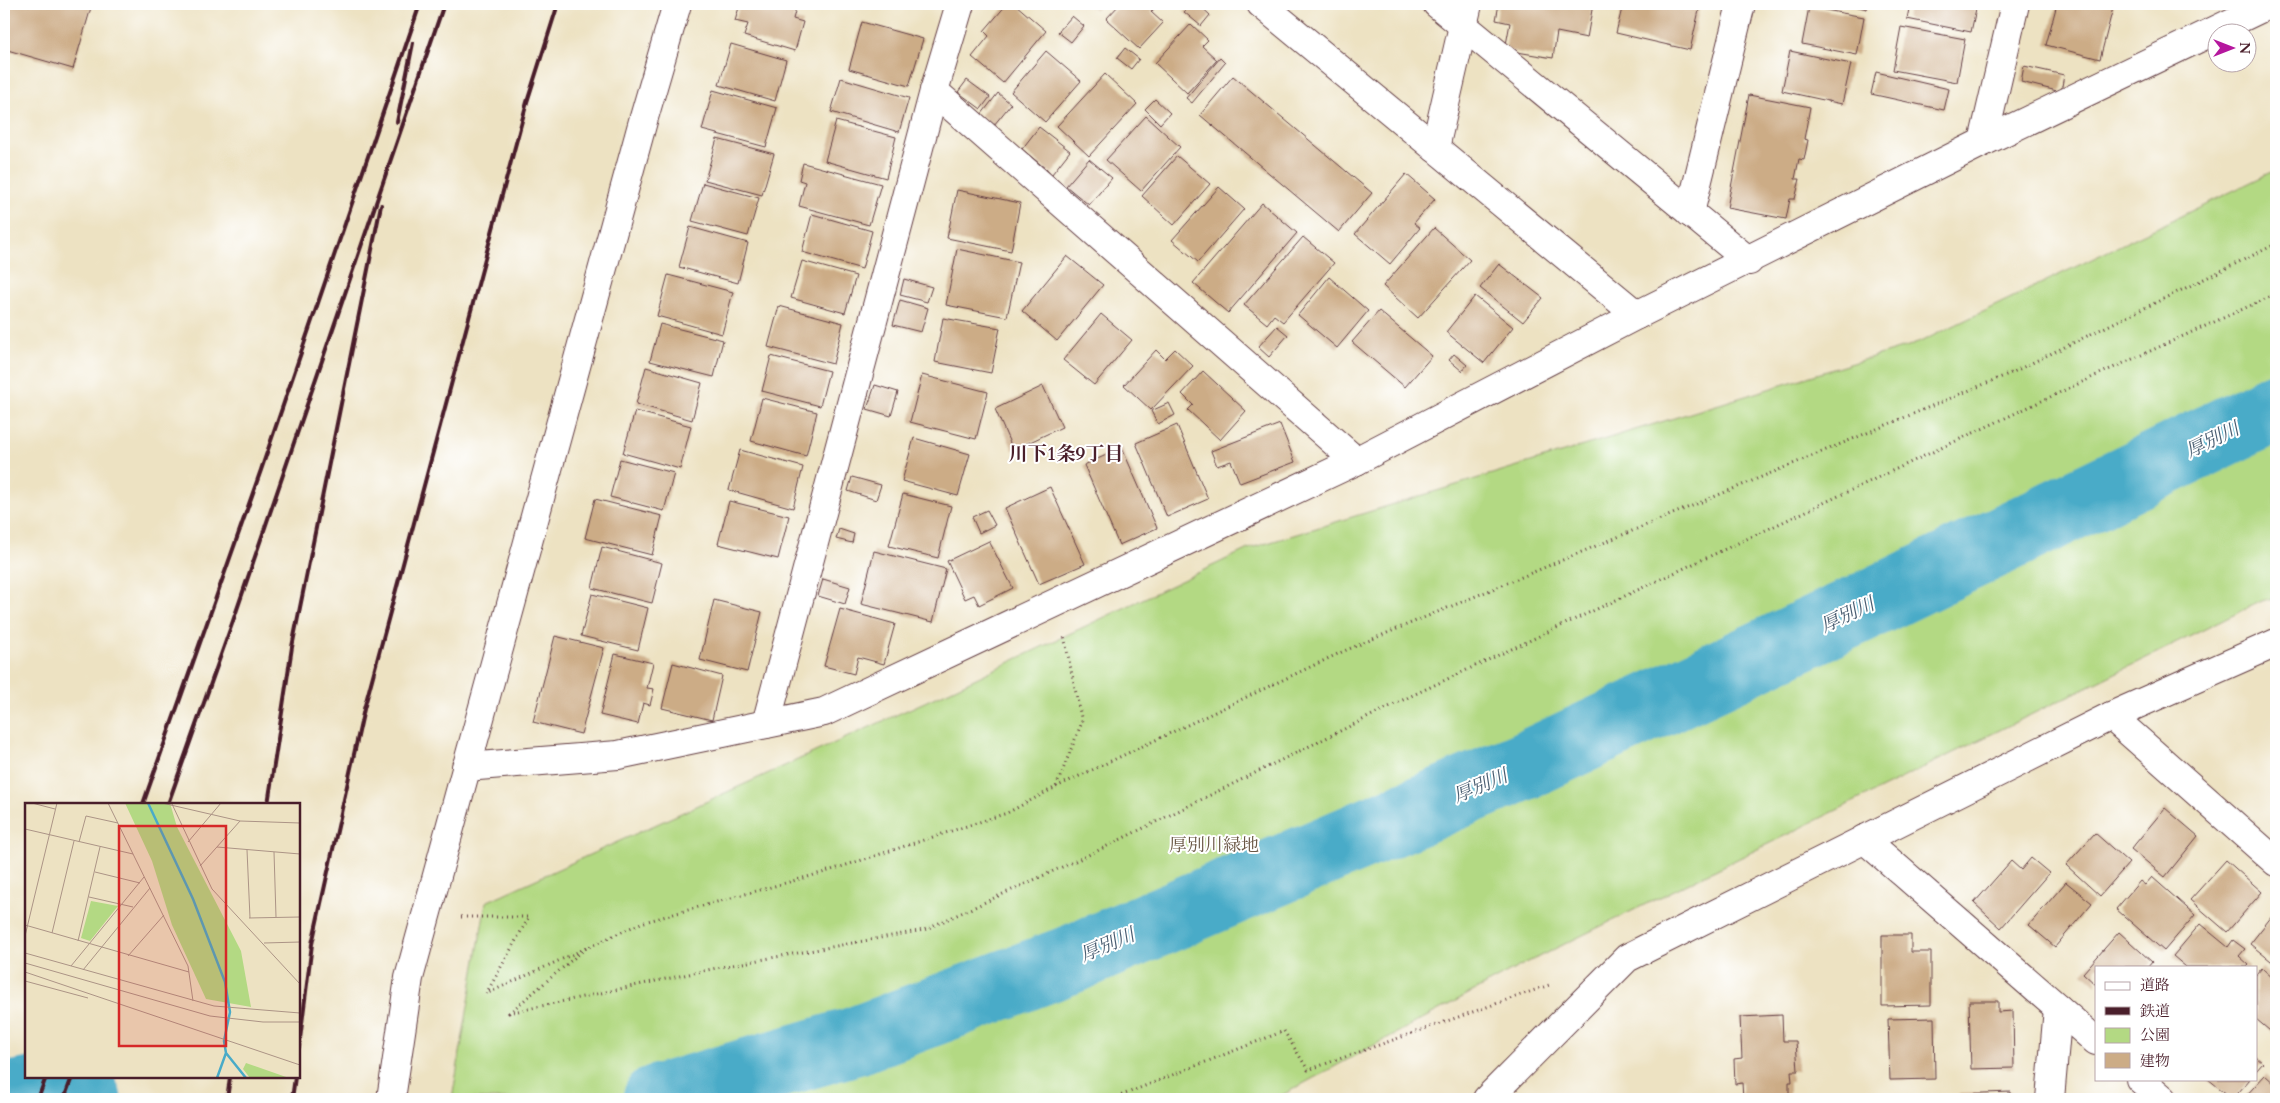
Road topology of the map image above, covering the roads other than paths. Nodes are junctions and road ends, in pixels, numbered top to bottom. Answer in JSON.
{"nodes":[{"id":1,"x":677,"y":4,"type":"edge"},
{"id":2,"x":960,"y":4,"type":"edge"},
{"id":3,"x":1261,"y":4,"type":"edge"},
{"id":4,"x":1438,"y":4,"type":"edge"},
{"id":5,"x":1741,"y":4,"type":"edge"},
{"id":6,"x":2015,"y":4,"type":"edge"},
{"id":7,"x":2270,"y":4,"type":"edge"},
{"id":8,"x":1466,"y":14,"type":"edge"},
{"id":9,"x":934,"y":91,"type":"junction"},
{"id":10,"x":1983,"y":142,"type":"junction"},
{"id":11,"x":1435,"y":148,"type":"junction"},
{"id":12,"x":1690,"y":213,"type":"junction"},
{"id":13,"x":1749,"y":261,"type":"junction"},
{"id":14,"x":1637,"y":315,"type":"junction"},
{"id":15,"x":1356,"y":461,"type":"junction"},
{"id":16,"x":2276,"y":643,"type":"edge"},
{"id":17,"x":2111,"y":716,"type":"junction"},
{"id":18,"x":766,"y":724,"type":"junction"},
{"id":19,"x":466,"y":767,"type":"junction"},
{"id":20,"x":1864,"y":839,"type":"junction"},
{"id":21,"x":2276,"y":862,"type":"edge"},
{"id":22,"x":2058,"y":1008,"type":"junction"},
{"id":23,"x":2095,"y":1040,"type":"edge"},
{"id":24,"x":2141,"y":1080,"type":"edge"},
{"id":25,"x":390,"y":1099,"type":"edge"},
{"id":26,"x":1487,"y":1099,"type":"edge"},
{"id":27,"x":2050,"y":1099,"type":"edge"},
{"id":28,"x":2163,"y":1099,"type":"edge"}],
"edges":[{"from":1,"to":19,"type":"street"},
{"from":2,"to":9,"type":"street"},
{"from":3,"to":11,"type":"street"},
{"from":4,"to":8,"type":"street"},
{"from":5,"to":12,"type":"street"},
{"from":6,"to":10,"type":"street"},
{"from":7,"to":10,"type":"street"},
{"from":8,"to":11,"type":"street"},
{"from":8,"to":12,"type":"street"},
{"from":9,"to":15,"type":"street"},
{"from":9,"to":18,"type":"street"},
{"from":10,"to":13,"type":"street"},
{"from":11,"to":14,"type":"street"},
{"from":12,"to":13,"type":"street"},
{"from":13,"to":14,"type":"street"},
{"from":14,"to":15,"type":"street"},
{"from":15,"to":18,"type":"street"},
{"from":16,"to":17,"type":"street"},
{"from":17,"to":20,"type":"street"},
{"from":17,"to":21,"type":"street"},
{"from":18,"to":19,"type":"street"},
{"from":19,"to":25,"type":"street"},
{"from":20,"to":22,"type":"street"},
{"from":20,"to":26,"type":"street"},
{"from":22,"to":23,"type":"street"},
{"from":22,"to":27,"type":"street"},
{"from":24,"to":28,"type":"street"}]}
